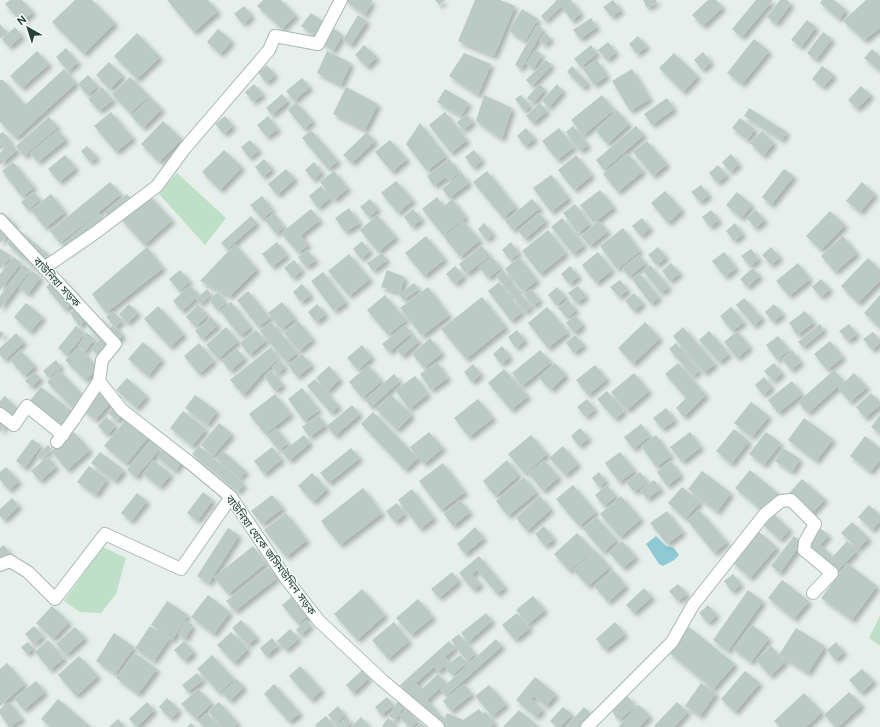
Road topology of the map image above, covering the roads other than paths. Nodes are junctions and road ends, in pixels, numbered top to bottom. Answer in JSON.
{"nodes":[{"id":1,"x":341,"y":0,"type":"edge"},
{"id":2,"x":0,"y":220,"type":"edge"},
{"id":3,"x":44,"y":268,"type":"junction"},
{"id":4,"x":99,"y":381,"type":"junction"},
{"id":5,"x":0,"y":414,"type":"edge"},
{"id":6,"x":231,"y":497,"type":"junction"},
{"id":7,"x":0,"y":565,"type":"edge"},
{"id":8,"x":813,"y":593,"type":"dead end"},
{"id":9,"x":438,"y":727,"type":"edge"},
{"id":10,"x":587,"y":727,"type":"edge"}],
"edges":[{"from":1,"to":3,"type":"street"},
{"from":2,"to":3,"type":"street","name":"বাউনিয়া সড়ক"},
{"from":3,"to":4,"type":"street","name":"বাউনিয়া সড়ক"},
{"from":4,"to":5,"type":"street"},
{"from":4,"to":6,"type":"street","name":"বাউনিয়া থেকে জসিমউদ্দিন সড়ক"},
{"from":6,"to":7,"type":"street"},
{"from":6,"to":9,"type":"street","name":"বাউনিয়া থেকে জসিমউদ্দিন সড়ক"},
{"from":8,"to":10,"type":"street"}]}
